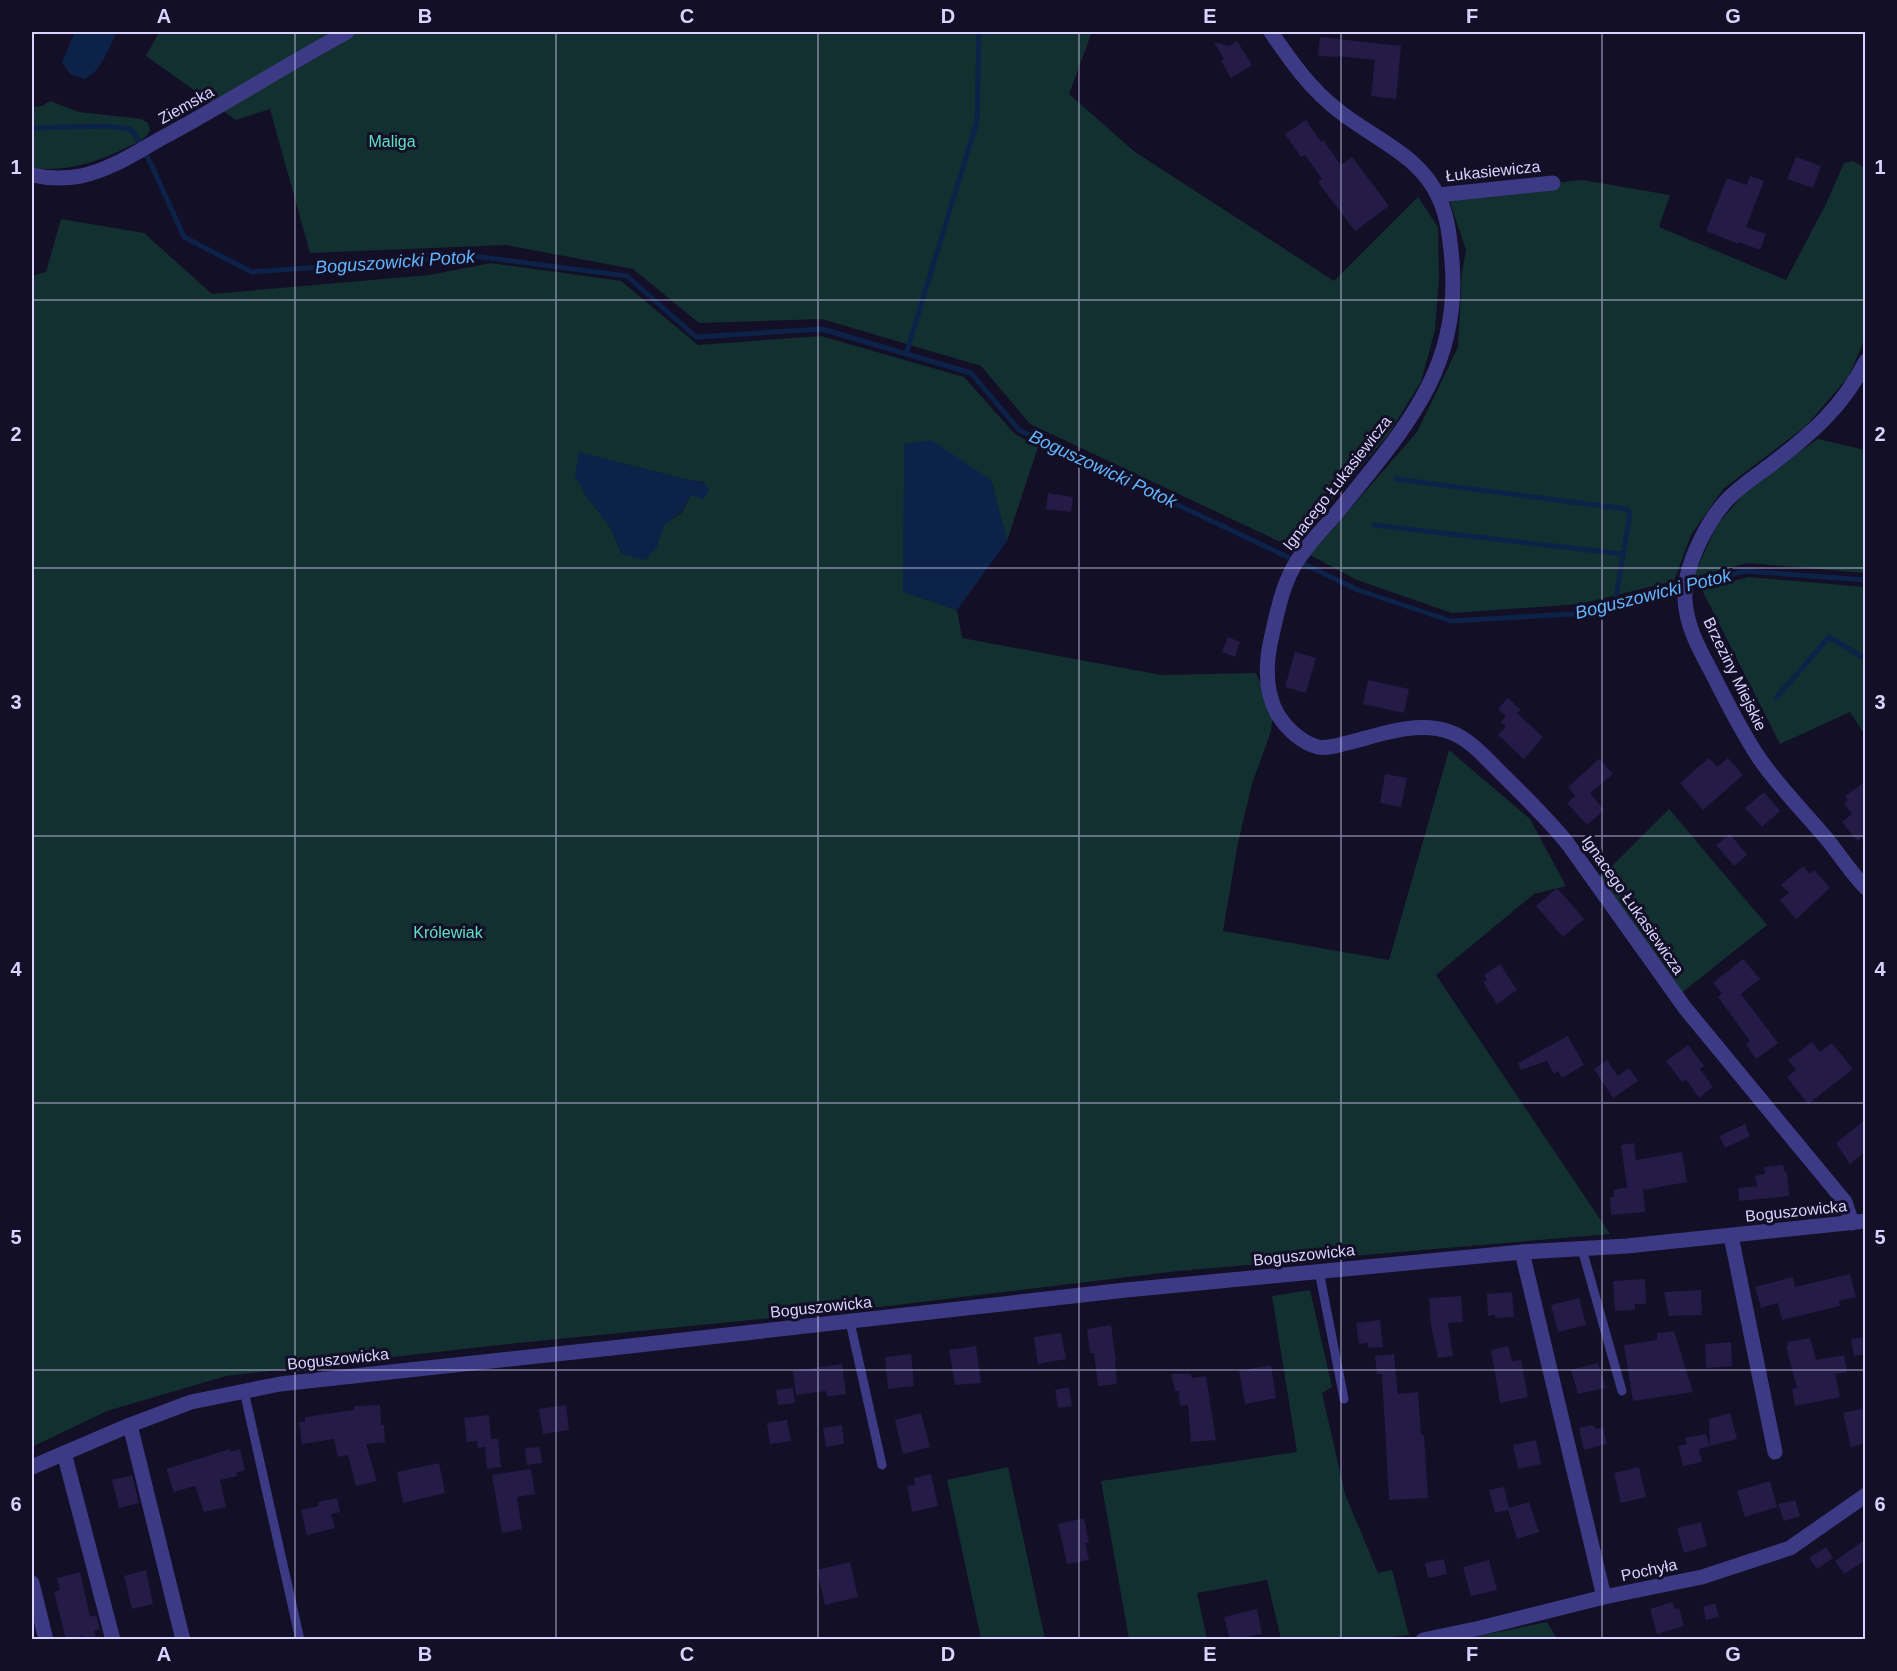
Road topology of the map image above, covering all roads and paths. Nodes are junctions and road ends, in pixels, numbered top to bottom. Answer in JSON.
{"nodes":[{"id":1,"x":347,"y":32,"type":"edge"},
{"id":2,"x":1271,"y":32,"type":"edge"},
{"id":3,"x":32,"y":175,"type":"edge"},
{"id":4,"x":1553,"y":183,"type":"dead end"},
{"id":5,"x":1438,"y":195,"type":"junction"},
{"id":6,"x":1866,"y":361,"type":"edge"},
{"id":7,"x":1866,"y":888,"type":"edge"},
{"id":8,"x":1859,"y":1222,"type":"edge"},
{"id":9,"x":1731,"y":1236,"type":"junction"},
{"id":10,"x":1582,"y":1248,"type":"junction"},
{"id":11,"x":1522,"y":1252,"type":"junction"},
{"id":12,"x":1319,"y":1271,"type":"junction"},
{"id":13,"x":850,"y":1322,"type":"junction"},
{"id":14,"x":244,"y":1391,"type":"junction"},
{"id":15,"x":1622,"y":1391,"type":"dead end"},
{"id":16,"x":1344,"y":1399,"type":"dead end"},
{"id":17,"x":130,"y":1425,"type":"junction"},
{"id":18,"x":1775,"y":1452,"type":"dead end"},
{"id":19,"x":64,"y":1453,"type":"junction"},
{"id":20,"x":882,"y":1465,"type":"dead end"},
{"id":21,"x":32,"y":1467,"type":"edge"},
{"id":22,"x":1866,"y":1495,"type":"edge"},
{"id":23,"x":32,"y":1583,"type":"edge"},
{"id":24,"x":1604,"y":1598,"type":"junction"},
{"id":25,"x":46,"y":1640,"type":"edge"},
{"id":26,"x":113,"y":1640,"type":"edge"},
{"id":27,"x":183,"y":1640,"type":"edge"},
{"id":28,"x":300,"y":1640,"type":"edge"},
{"id":29,"x":1424,"y":1640,"type":"edge"}],
"edges":[{"from":1,"to":3,"type":"street","name":"Ziemska"},
{"from":2,"to":5,"type":"street","name":"Ignacego Łukasiewicza"},
{"from":4,"to":5,"type":"street","name":"Łukasiewicza"},
{"from":5,"to":8,"type":"street","name":"Ignacego Łukasiewicza"},
{"from":6,"to":7,"type":"street","name":"Brzeziny Miejskie"},
{"from":8,"to":9,"type":"street","name":"Boguszowicka"},
{"from":9,"to":10,"type":"street","name":"Boguszowicka"},
{"from":9,"to":18,"type":"street","name":"Boguszowicka"},
{"from":10,"to":11,"type":"street","name":"Boguszowicka"},
{"from":10,"to":15,"type":"lane"},
{"from":11,"to":12,"type":"street","name":"Boguszowicka"},
{"from":11,"to":24,"type":"street"},
{"from":12,"to":13,"type":"street","name":"Boguszowicka"},
{"from":12,"to":16,"type":"lane"},
{"from":13,"to":14,"type":"street","name":"Boguszowicka"},
{"from":13,"to":20,"type":"lane"},
{"from":14,"to":17,"type":"street","name":"Boguszowicka"},
{"from":14,"to":28,"type":"lane"},
{"from":17,"to":19,"type":"street","name":"Boguszowicka"},
{"from":17,"to":27,"type":"street"},
{"from":19,"to":21,"type":"street","name":"Boguszowicka"},
{"from":19,"to":26,"type":"street"},
{"from":22,"to":24,"type":"street","name":"Pochyła"},
{"from":23,"to":25,"type":"street"},
{"from":24,"to":29,"type":"street","name":"Pochyła"}]}
